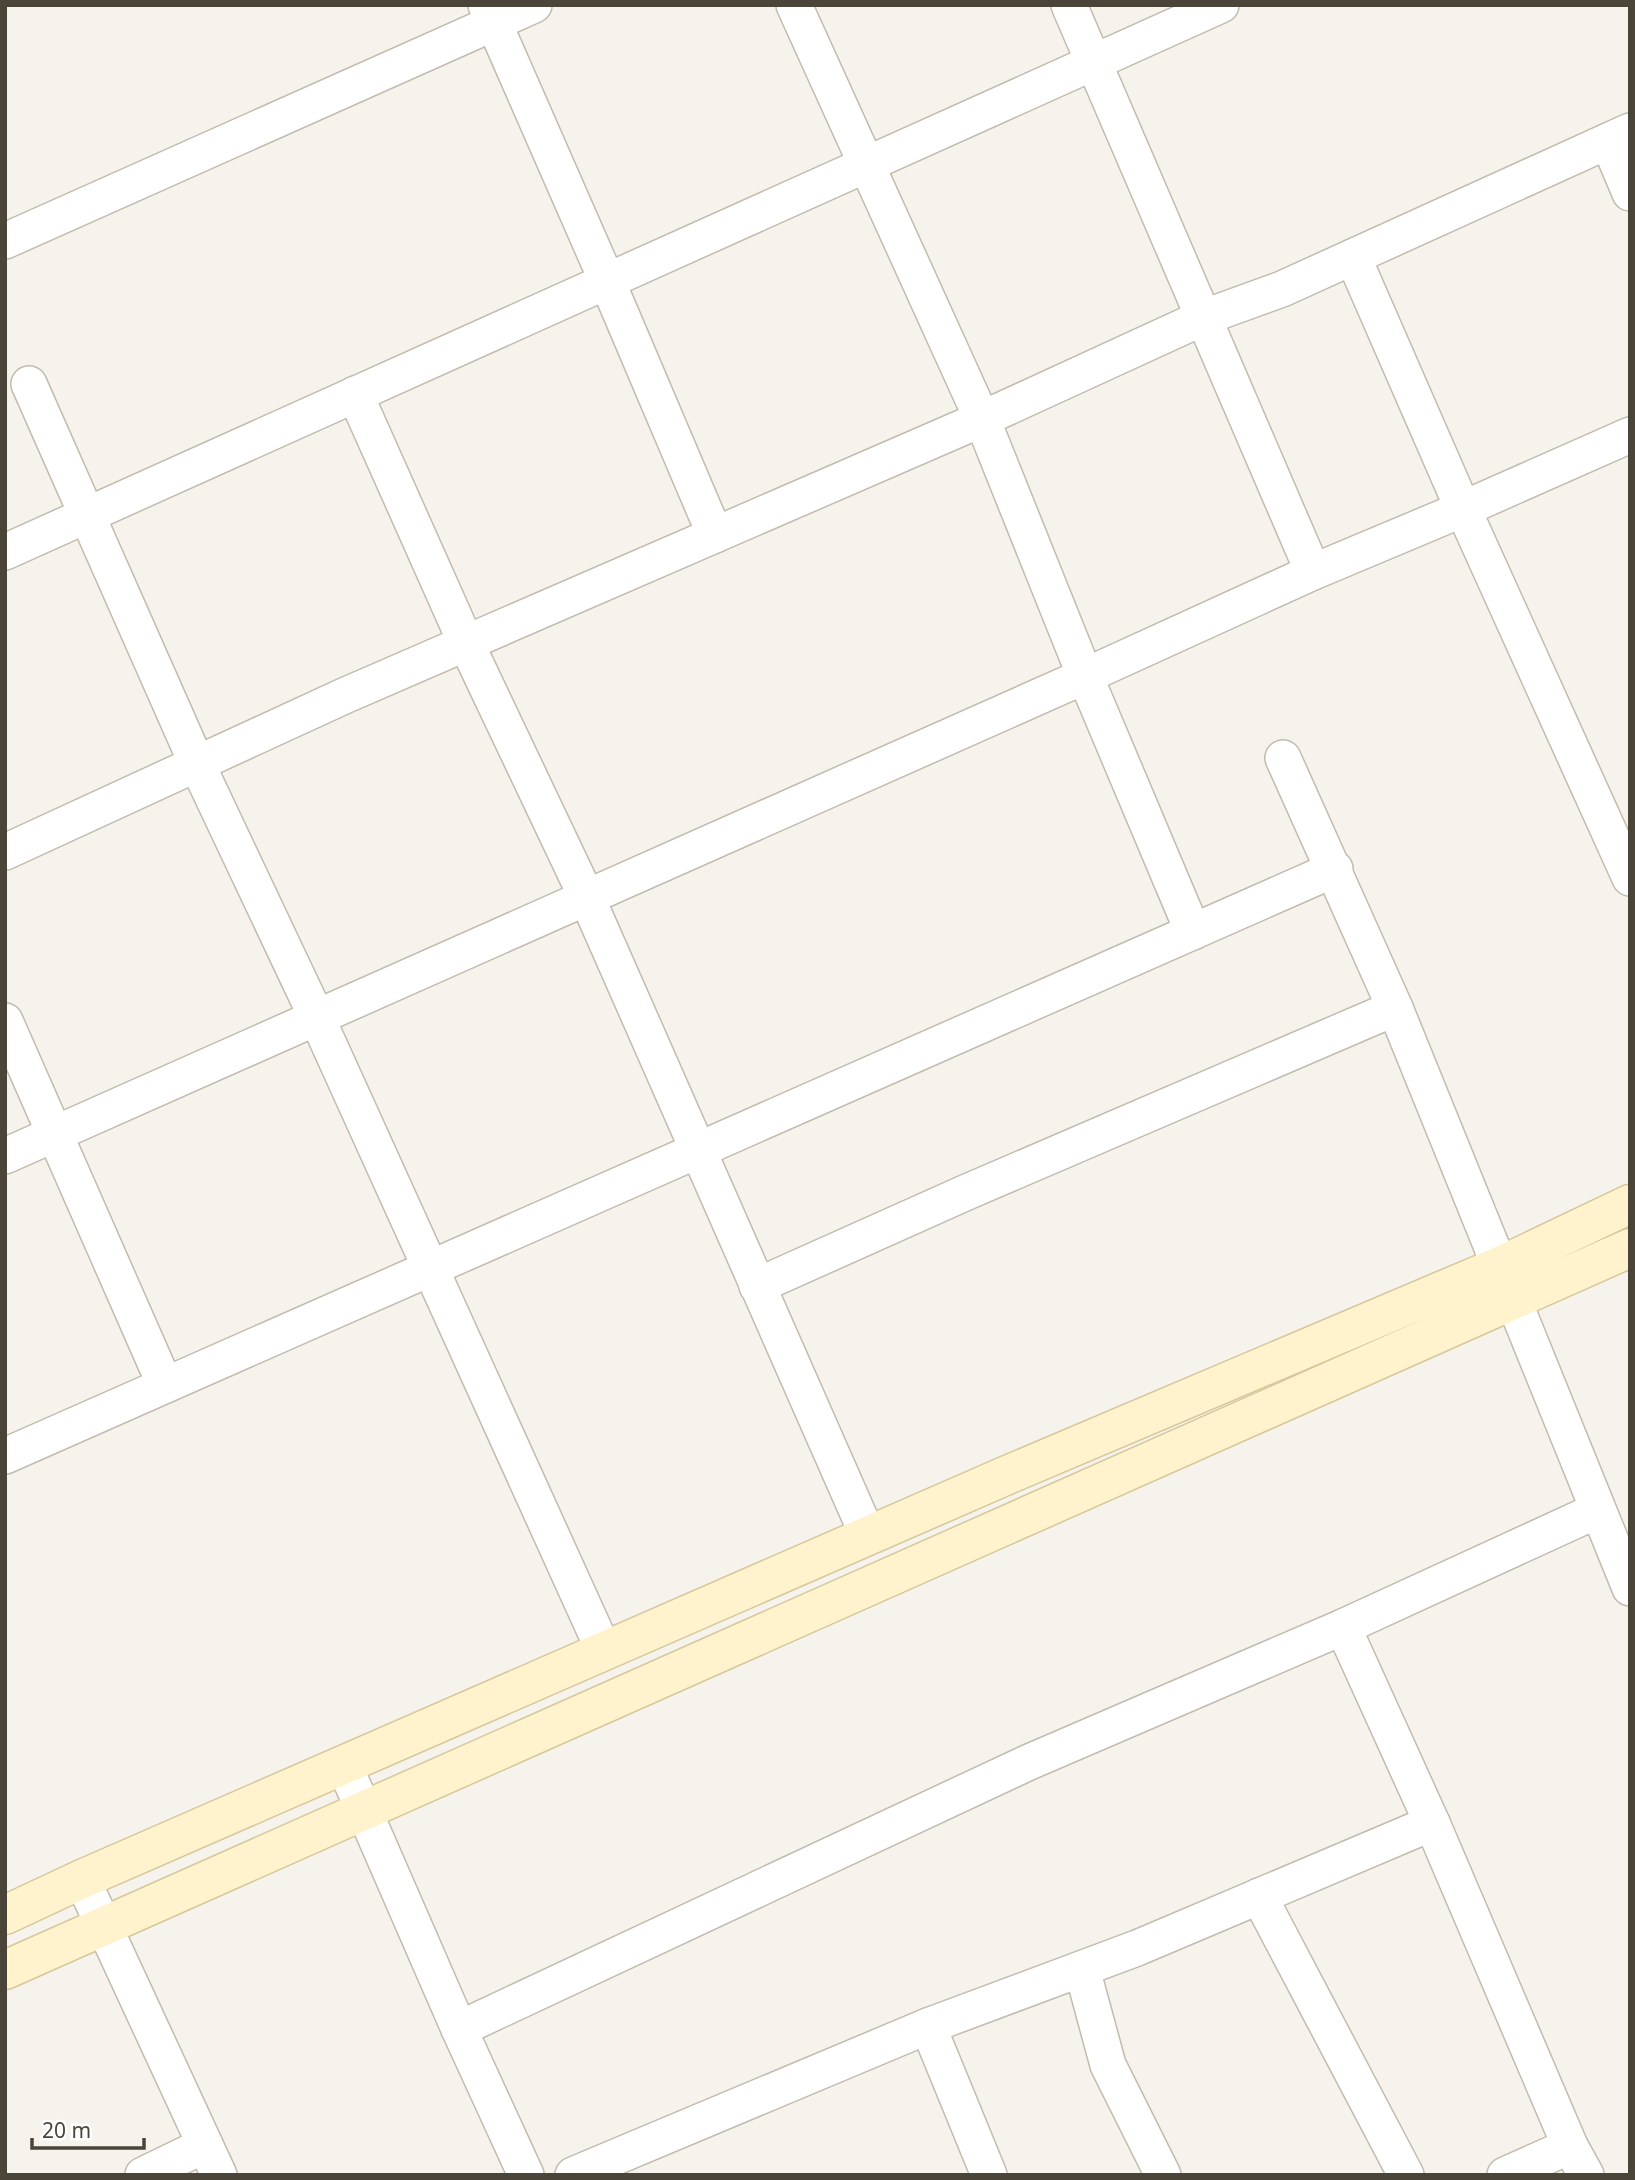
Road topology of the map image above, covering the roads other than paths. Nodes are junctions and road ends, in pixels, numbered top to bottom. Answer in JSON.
{"nodes":[{"id":1,"x":534,"y":5,"type":"edge"},
{"id":2,"x":794,"y":5,"type":"edge"},
{"id":3,"x":1069,"y":5,"type":"edge"},
{"id":4,"x":1221,"y":5,"type":"edge"},
{"id":5,"x":490,"y":14,"type":"edge"},
{"id":6,"x":1094,"y":62,"type":"junction"},
{"id":7,"x":1619,"y":136,"type":"edge"},
{"id":8,"x":867,"y":163,"type":"junction"},
{"id":9,"x":1630,"y":193,"type":"edge"},
{"id":10,"x":5,"y":241,"type":"edge"},
{"id":11,"x":1353,"y":257,"type":"junction"},
{"id":12,"x":607,"y":281,"type":"junction"},
{"id":13,"x":1202,"y":318,"type":"junction"},
{"id":14,"x":29,"y":384,"type":"dead end"},
{"id":15,"x":355,"y":394,"type":"junction"},
{"id":16,"x":982,"y":419,"type":"junction"},
{"id":17,"x":1630,"y":435,"type":"edge"},
{"id":18,"x":1463,"y":509,"type":"junction"},
{"id":19,"x":88,"y":514,"type":"junction"},
{"id":20,"x":715,"y":535,"type":"junction"},
{"id":21,"x":5,"y":552,"type":"edge"},
{"id":22,"x":1313,"y":572,"type":"junction"},
{"id":23,"x":466,"y":643,"type":"junction"},
{"id":24,"x":1085,"y":676,"type":"junction"},
{"id":25,"x":1283,"y":758,"type":"dead end"},
{"id":26,"x":197,"y":764,"type":"junction"},
{"id":27,"x":5,"y":852,"type":"edge"},
{"id":28,"x":1335,"y":869,"type":"junction"},
{"id":29,"x":1630,"y":878,"type":"edge"},
{"id":30,"x":587,"y":898,"type":"junction"},
{"id":31,"x":1193,"y":932,"type":"junction"},
{"id":32,"x":1395,"y":1008,"type":"junction"},
{"id":33,"x":317,"y":1018,"type":"junction"},
{"id":34,"x":5,"y":1021,"type":"edge"},
{"id":35,"x":55,"y":1135,"type":"junction"},
{"id":36,"x":698,"y":1151,"type":"junction"},
{"id":37,"x":5,"y":1156,"type":"edge"},
{"id":38,"x":1630,"y":1204,"type":"edge"},
{"id":39,"x":1630,"y":1248,"type":"edge"},
{"id":40,"x":431,"y":1269,"type":"junction"},
{"id":41,"x":1506,"y":1282,"type":"junction"},
{"id":42,"x":757,"y":1286,"type":"junction"},
{"id":43,"x":165,"y":1385,"type":"junction"},
{"id":44,"x":5,"y":1456,"type":"edge"},
{"id":45,"x":1598,"y":1510,"type":"junction"},
{"id":46,"x":868,"y":1536,"type":"junction"},
{"id":47,"x":1630,"y":1588,"type":"edge"},
{"id":48,"x":1343,"y":1627,"type":"junction"},
{"id":49,"x":604,"y":1651,"type":"junction"},
{"id":50,"x":344,"y":1765,"type":"junction"},
{"id":51,"x":365,"y":1810,"type":"junction"},
{"id":52,"x":1433,"y":1823,"type":"junction"},
{"id":53,"x":82,"y":1879,"type":"junction"},
{"id":54,"x":1259,"y":1896,"type":"junction"},
{"id":55,"x":5,"y":1915,"type":"edge"},
{"id":56,"x":104,"y":1926,"type":"junction"},
{"id":57,"x":1082,"y":1969,"type":"junction"},
{"id":58,"x":5,"y":1970,"type":"edge"},
{"id":59,"x":928,"y":2026,"type":"junction"},
{"id":60,"x":459,"y":2028,"type":"junction"},
{"id":61,"x":212,"y":2160,"type":"edge"},
{"id":62,"x":1578,"y":2161,"type":"edge"},
{"id":63,"x":143,"y":2175,"type":"edge"},
{"id":64,"x":526,"y":2175,"type":"edge"},
{"id":65,"x":573,"y":2175,"type":"edge"},
{"id":66,"x":989,"y":2175,"type":"edge"},
{"id":67,"x":1163,"y":2175,"type":"edge"},
{"id":68,"x":1406,"y":2175,"type":"edge"},
{"id":69,"x":1505,"y":2175,"type":"edge"}],
"edges":[{"from":1,"to":5,"type":"street"},
{"from":2,"to":8,"type":"street"},
{"from":3,"to":6,"type":"street"},
{"from":4,"to":6,"type":"street"},
{"from":5,"to":10,"type":"street"},
{"from":5,"to":12,"type":"street"},
{"from":6,"to":8,"type":"street"},
{"from":6,"to":13,"type":"street"},
{"from":7,"to":9,"type":"street"},
{"from":7,"to":11,"type":"street"},
{"from":8,"to":12,"type":"street"},
{"from":8,"to":16,"type":"street"},
{"from":11,"to":13,"type":"street"},
{"from":11,"to":18,"type":"street"},
{"from":12,"to":15,"type":"street"},
{"from":12,"to":20,"type":"street"},
{"from":13,"to":16,"type":"street"},
{"from":13,"to":22,"type":"street"},
{"from":14,"to":19,"type":"street"},
{"from":15,"to":19,"type":"street"},
{"from":15,"to":23,"type":"street"},
{"from":16,"to":20,"type":"street"},
{"from":16,"to":24,"type":"street"},
{"from":17,"to":18,"type":"street"},
{"from":18,"to":22,"type":"street"},
{"from":18,"to":29,"type":"street"},
{"from":19,"to":21,"type":"street"},
{"from":19,"to":26,"type":"street"},
{"from":20,"to":23,"type":"street"},
{"from":22,"to":24,"type":"street"},
{"from":23,"to":26,"type":"street"},
{"from":23,"to":30,"type":"street"},
{"from":24,"to":30,"type":"street"},
{"from":24,"to":31,"type":"street"},
{"from":25,"to":28,"type":"street"},
{"from":26,"to":27,"type":"street"},
{"from":26,"to":33,"type":"street"},
{"from":28,"to":31,"type":"street"},
{"from":28,"to":32,"type":"street"},
{"from":30,"to":33,"type":"street"},
{"from":30,"to":36,"type":"street"},
{"from":31,"to":36,"type":"street"},
{"from":32,"to":41,"type":"street"},
{"from":32,"to":42,"type":"street"},
{"from":33,"to":35,"type":"street"},
{"from":33,"to":40,"type":"street"},
{"from":34,"to":35,"type":"street"},
{"from":35,"to":37,"type":"street"},
{"from":35,"to":43,"type":"street"},
{"from":36,"to":40,"type":"street"},
{"from":36,"to":42,"type":"street"},
{"from":38,"to":41,"type":"street"},
{"from":39,"to":41,"type":"street"},
{"from":40,"to":43,"type":"street"},
{"from":40,"to":49,"type":"street"},
{"from":41,"to":45,"type":"street"},
{"from":41,"to":46,"type":"street"},
{"from":41,"to":51,"type":"street"},
{"from":42,"to":46,"type":"street"},
{"from":43,"to":44,"type":"street"},
{"from":45,"to":47,"type":"street"},
{"from":45,"to":48,"type":"street"},
{"from":46,"to":49,"type":"street"},
{"from":48,"to":52,"type":"street"},
{"from":48,"to":60,"type":"street"},
{"from":49,"to":50,"type":"street"},
{"from":50,"to":51,"type":"street"},
{"from":50,"to":53,"type":"street"},
{"from":51,"to":56,"type":"street"},
{"from":51,"to":60,"type":"street"},
{"from":52,"to":54,"type":"street"},
{"from":52,"to":62,"type":"street"},
{"from":53,"to":55,"type":"street"},
{"from":53,"to":56,"type":"street"},
{"from":54,"to":57,"type":"street"},
{"from":54,"to":68,"type":"street"},
{"from":56,"to":58,"type":"street"},
{"from":56,"to":61,"type":"street"},
{"from":57,"to":59,"type":"street"},
{"from":57,"to":67,"type":"street"},
{"from":59,"to":65,"type":"street"},
{"from":59,"to":66,"type":"street"},
{"from":60,"to":64,"type":"street"},
{"from":61,"to":63,"type":"street"},
{"from":62,"to":69,"type":"street"}]}
